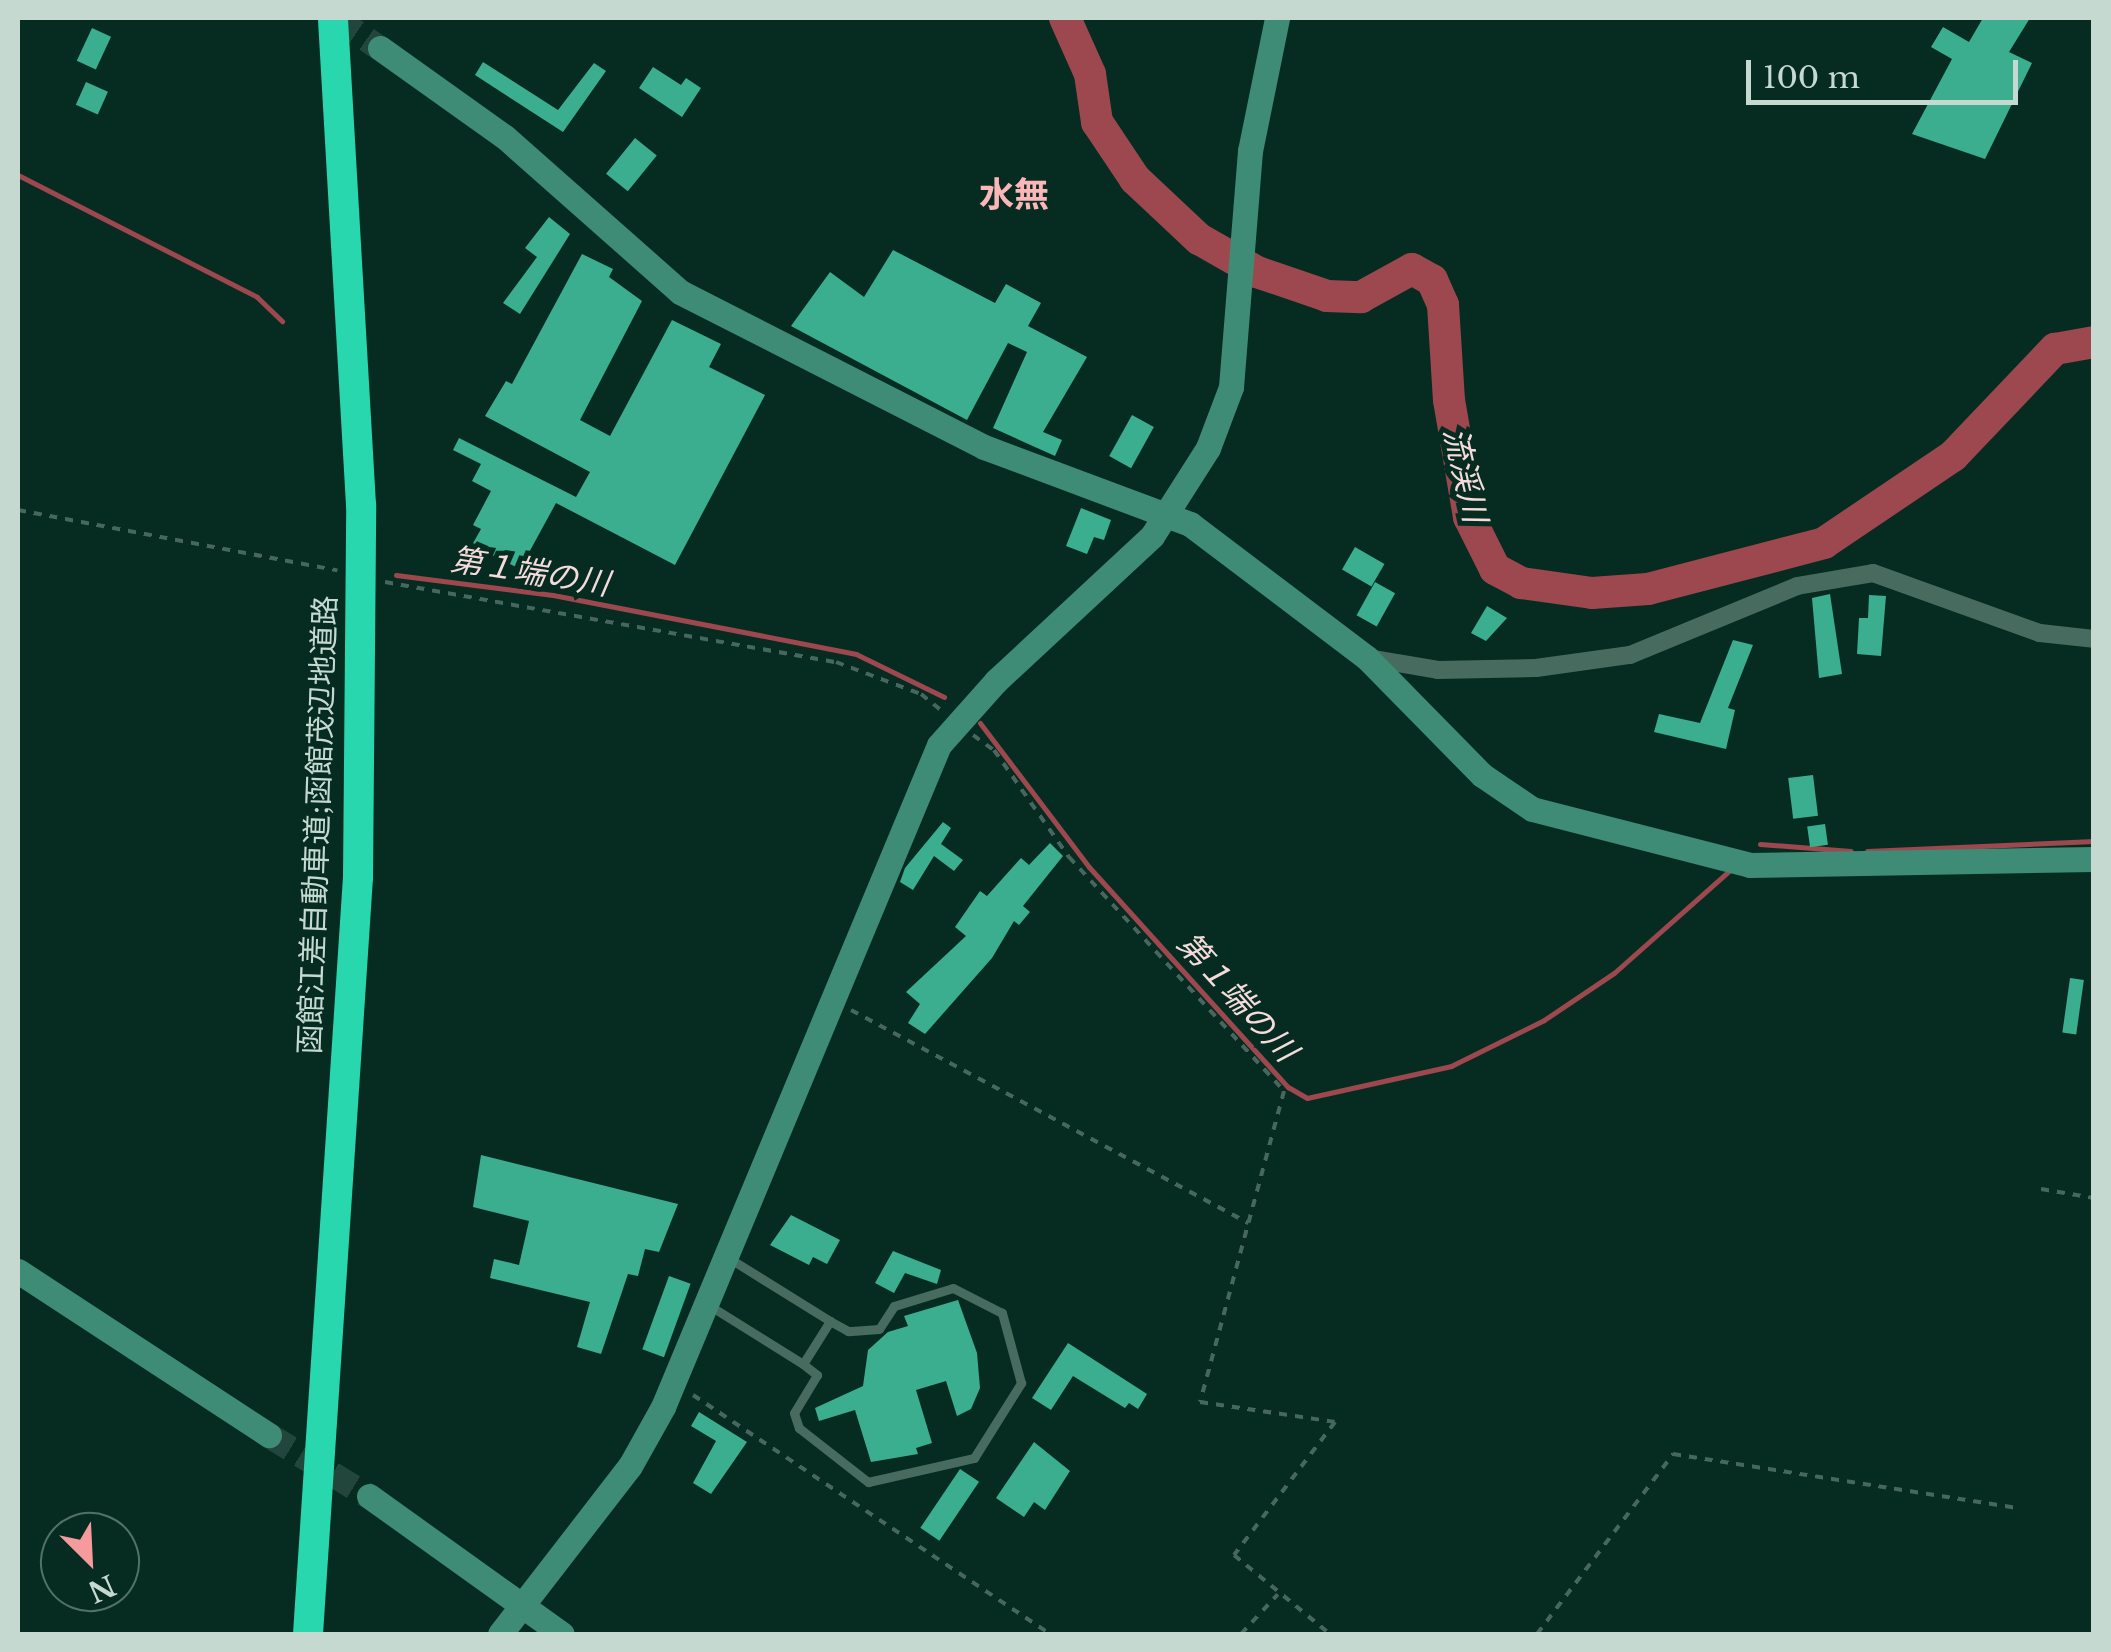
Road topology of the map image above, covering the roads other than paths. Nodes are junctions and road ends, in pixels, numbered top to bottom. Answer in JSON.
{"nodes":[{"id":1,"x":333,"y":18,"type":"edge"},
{"id":2,"x":1278,"y":18,"type":"edge"},
{"id":3,"x":380,"y":48,"type":"tunnel mouth"},
{"id":4,"x":1167,"y":515,"type":"junction"},
{"id":5,"x":2094,"y":639,"type":"edge"},
{"id":6,"x":1367,"y":658,"type":"junction"},
{"id":7,"x":2094,"y":858,"type":"edge"},
{"id":8,"x":725,"y":1256,"type":"junction"},
{"id":9,"x":18,"y":1271,"type":"edge"},
{"id":10,"x":706,"y":1304,"type":"junction"},
{"id":11,"x":830,"y":1321,"type":"junction"},
{"id":12,"x":802,"y":1364,"type":"junction"},
{"id":13,"x":269,"y":1435,"type":"tunnel mouth"},
{"id":14,"x":369,"y":1496,"type":"tunnel mouth"},
{"id":15,"x":520,"y":1602,"type":"junction"},
{"id":16,"x":308,"y":1634,"type":"edge"},
{"id":17,"x":500,"y":1634,"type":"edge"},
{"id":18,"x":562,"y":1634,"type":"edge"}],
"edges":[{"from":1,"to":16,"type":"highway","name":"函館江差自動車道;函館茂辺地道路"},
{"from":2,"to":4,"type":"street"},
{"from":3,"to":4,"type":"street"},
{"from":4,"to":6,"type":"street"},
{"from":4,"to":8,"type":"street"},
{"from":5,"to":6,"type":"street"},
{"from":6,"to":7,"type":"street"},
{"from":8,"to":10,"type":"street"},
{"from":8,"to":11,"type":"lane"},
{"from":9,"to":13,"type":"street"},
{"from":10,"to":12,"type":"lane"},
{"from":10,"to":15,"type":"street"},
{"from":11,"to":12,"type":"lane"},
{"from":11,"to":12,"type":"lane"},
{"from":14,"to":15,"type":"street"},
{"from":15,"to":17,"type":"street"},
{"from":15,"to":18,"type":"street"}]}
